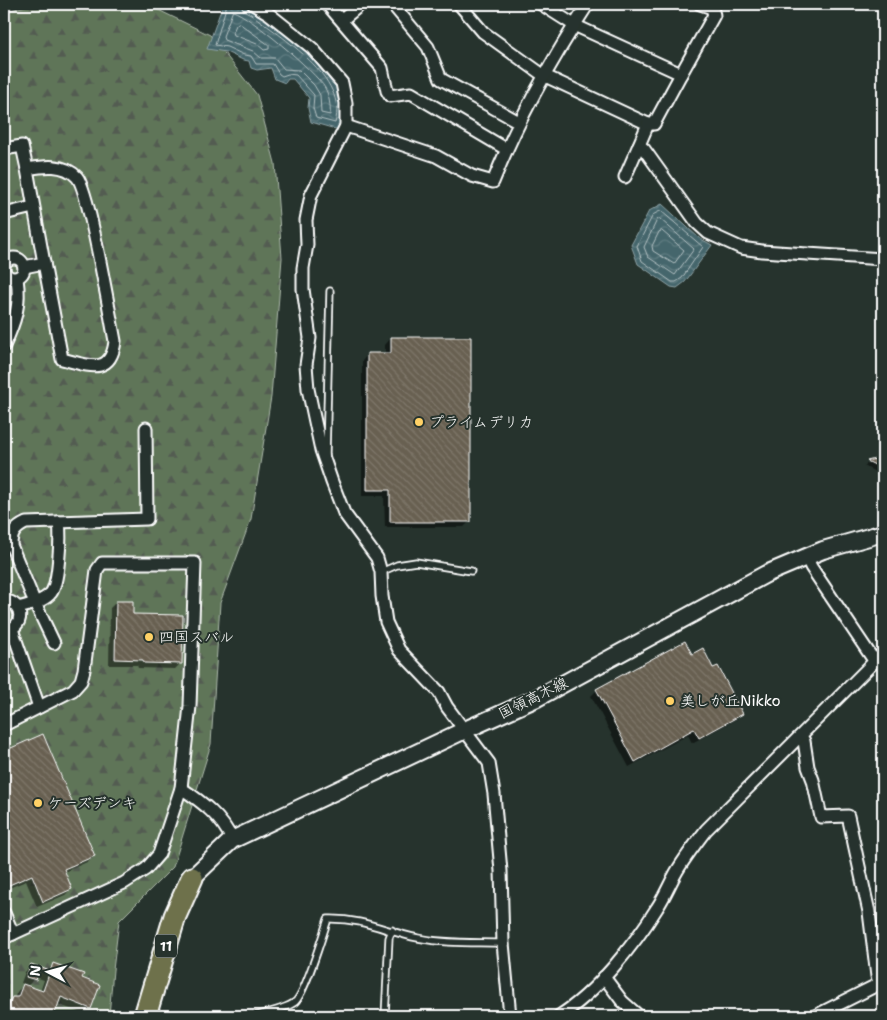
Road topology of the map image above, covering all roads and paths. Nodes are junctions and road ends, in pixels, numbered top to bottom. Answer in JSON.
{"nodes":[{"id":1,"x":253,"y":4,"type":"edge"},
{"id":2,"x":327,"y":4,"type":"edge"},
{"id":3,"x":360,"y":4,"type":"edge"},
{"id":4,"x":392,"y":4,"type":"edge"},
{"id":5,"x":459,"y":4,"type":"edge"},
{"id":6,"x":541,"y":4,"type":"edge"},
{"id":7,"x":588,"y":4,"type":"edge"},
{"id":8,"x":700,"y":4,"type":"edge"},
{"id":9,"x":342,"y":20,"type":"junction"},
{"id":10,"x":574,"y":25,"type":"junction"},
{"id":11,"x":681,"y":74,"type":"junction"},
{"id":12,"x":543,"y":76,"type":"junction"},
{"id":13,"x":519,"y":122,"type":"junction"},
{"id":14,"x":648,"y":124,"type":"junction"},
{"id":15,"x":346,"y":126,"type":"junction"},
{"id":16,"x":639,"y":145,"type":"junction"},
{"id":17,"x":4,"y":149,"type":"edge"},
{"id":18,"x":506,"y":149,"type":"junction"},
{"id":19,"x":26,"y":169,"type":"junction"},
{"id":20,"x":625,"y":177,"type":"dead end"},
{"id":21,"x":33,"y":207,"type":"junction"},
{"id":22,"x":4,"y":214,"type":"edge"},
{"id":23,"x":883,"y":259,"type":"edge"},
{"id":24,"x":44,"y":263,"type":"junction"},
{"id":25,"x":24,"y":267,"type":"junction"},
{"id":26,"x":4,"y":269,"type":"edge"},
{"id":27,"x":17,"y":278,"type":"junction"},
{"id":28,"x":330,"y":291,"type":"dead end"},
{"id":29,"x":4,"y":346,"type":"edge"},
{"id":30,"x":146,"y":428,"type":"dead end"},
{"id":31,"x":326,"y":464,"type":"junction"},
{"id":32,"x":59,"y":522,"type":"junction"},
{"id":33,"x":883,"y":533,"type":"edge"},
{"id":34,"x":806,"y":556,"type":"junction"},
{"id":35,"x":471,"y":571,"type":"dead end"},
{"id":36,"x":381,"y":572,"type":"junction"},
{"id":37,"x":4,"y":601,"type":"edge"},
{"id":38,"x":35,"y":603,"type":"junction"},
{"id":39,"x":18,"y":608,"type":"junction"},
{"id":40,"x":8,"y":629,"type":"edge"},
{"id":41,"x":54,"y":643,"type":"dead end"},
{"id":42,"x":879,"y":658,"type":"edge"},
{"id":43,"x":39,"y":707,"type":"junction"},
{"id":44,"x":4,"y":725,"type":"edge"},
{"id":45,"x":464,"y":730,"type":"junction"},
{"id":46,"x":801,"y":736,"type":"junction"},
{"id":47,"x":181,"y":788,"type":"junction"},
{"id":48,"x":232,"y":840,"type":"junction"},
{"id":49,"x":192,"y":878,"type":"joint"},
{"id":50,"x":4,"y":913,"type":"edge"},
{"id":51,"x":392,"y":930,"type":"junction"},
{"id":52,"x":9,"y":936,"type":"edge"},
{"id":53,"x":503,"y":943,"type":"junction"},
{"id":54,"x":604,"y":977,"type":"junction"},
{"id":55,"x":881,"y":983,"type":"edge"},
{"id":56,"x":145,"y":1016,"type":"edge"},
{"id":57,"x":254,"y":1016,"type":"edge"},
{"id":58,"x":385,"y":1016,"type":"edge"},
{"id":59,"x":510,"y":1016,"type":"edge"},
{"id":60,"x":559,"y":1016,"type":"edge"},
{"id":61,"x":639,"y":1016,"type":"edge"},
{"id":62,"x":815,"y":1016,"type":"edge"}],
"edges":[{"from":1,"to":15,"type":"street"},
{"from":2,"to":9,"type":"street"},
{"from":3,"to":9,"type":"street"},
{"from":4,"to":13,"type":"street"},
{"from":5,"to":12,"type":"street"},
{"from":6,"to":10,"type":"street"},
{"from":7,"to":10,"type":"street"},
{"from":8,"to":11,"type":"street"},
{"from":9,"to":18,"type":"street"},
{"from":10,"to":11,"type":"street"},
{"from":10,"to":12,"type":"street"},
{"from":11,"to":14,"type":"street"},
{"from":12,"to":13,"type":"street"},
{"from":12,"to":14,"type":"street"},
{"from":13,"to":18,"type":"street"},
{"from":14,"to":16,"type":"street"},
{"from":15,"to":18,"type":"street"},
{"from":15,"to":31,"type":"street"},
{"from":16,"to":20,"type":"street"},
{"from":16,"to":23,"type":"street"},
{"from":17,"to":19,"type":"street"},
{"from":19,"to":21,"type":"street"},
{"from":19,"to":24,"type":"street"},
{"from":21,"to":22,"type":"street"},
{"from":21,"to":24,"type":"street"},
{"from":24,"to":25,"type":"street"},
{"from":25,"to":26,"type":"street"},
{"from":25,"to":27,"type":"street"},
{"from":26,"to":27,"type":"street"},
{"from":27,"to":29,"type":"street"},
{"from":28,"to":31,"type":"lane"},
{"from":30,"to":32,"type":"street"},
{"from":31,"to":36,"type":"street"},
{"from":32,"to":38,"type":"street"},
{"from":32,"to":38,"type":"street"},
{"from":33,"to":34,"type":"main road","name":"国領高木線"},
{"from":34,"to":42,"type":"street"},
{"from":34,"to":45,"type":"main road","name":"国領高木線"},
{"from":35,"to":36,"type":"lane"},
{"from":36,"to":45,"type":"street"},
{"from":37,"to":39,"type":"street"},
{"from":38,"to":39,"type":"street"},
{"from":38,"to":41,"type":"street"},
{"from":39,"to":40,"type":"street"},
{"from":40,"to":43,"type":"street"},
{"from":42,"to":46,"type":"street"},
{"from":43,"to":44,"type":"street"},
{"from":43,"to":47,"type":"street"},
{"from":45,"to":48,"type":"main road","name":"国領高木線"},
{"from":45,"to":53,"type":"street"},
{"from":46,"to":54,"type":"street"},
{"from":46,"to":55,"type":"street"},
{"from":47,"to":48,"type":"street"},
{"from":47,"to":52,"type":"street"},
{"from":48,"to":49,"type":"main road","name":"国領高木線"},
{"from":49,"to":56,"type":"highway","number":"11"},
{"from":50,"to":52,"type":"street"},
{"from":51,"to":53,"type":"lane"},
{"from":51,"to":57,"type":"lane"},
{"from":51,"to":58,"type":"lane"},
{"from":53,"to":59,"type":"street"},
{"from":54,"to":60,"type":"street"},
{"from":54,"to":61,"type":"street"},
{"from":55,"to":62,"type":"street"}]}
